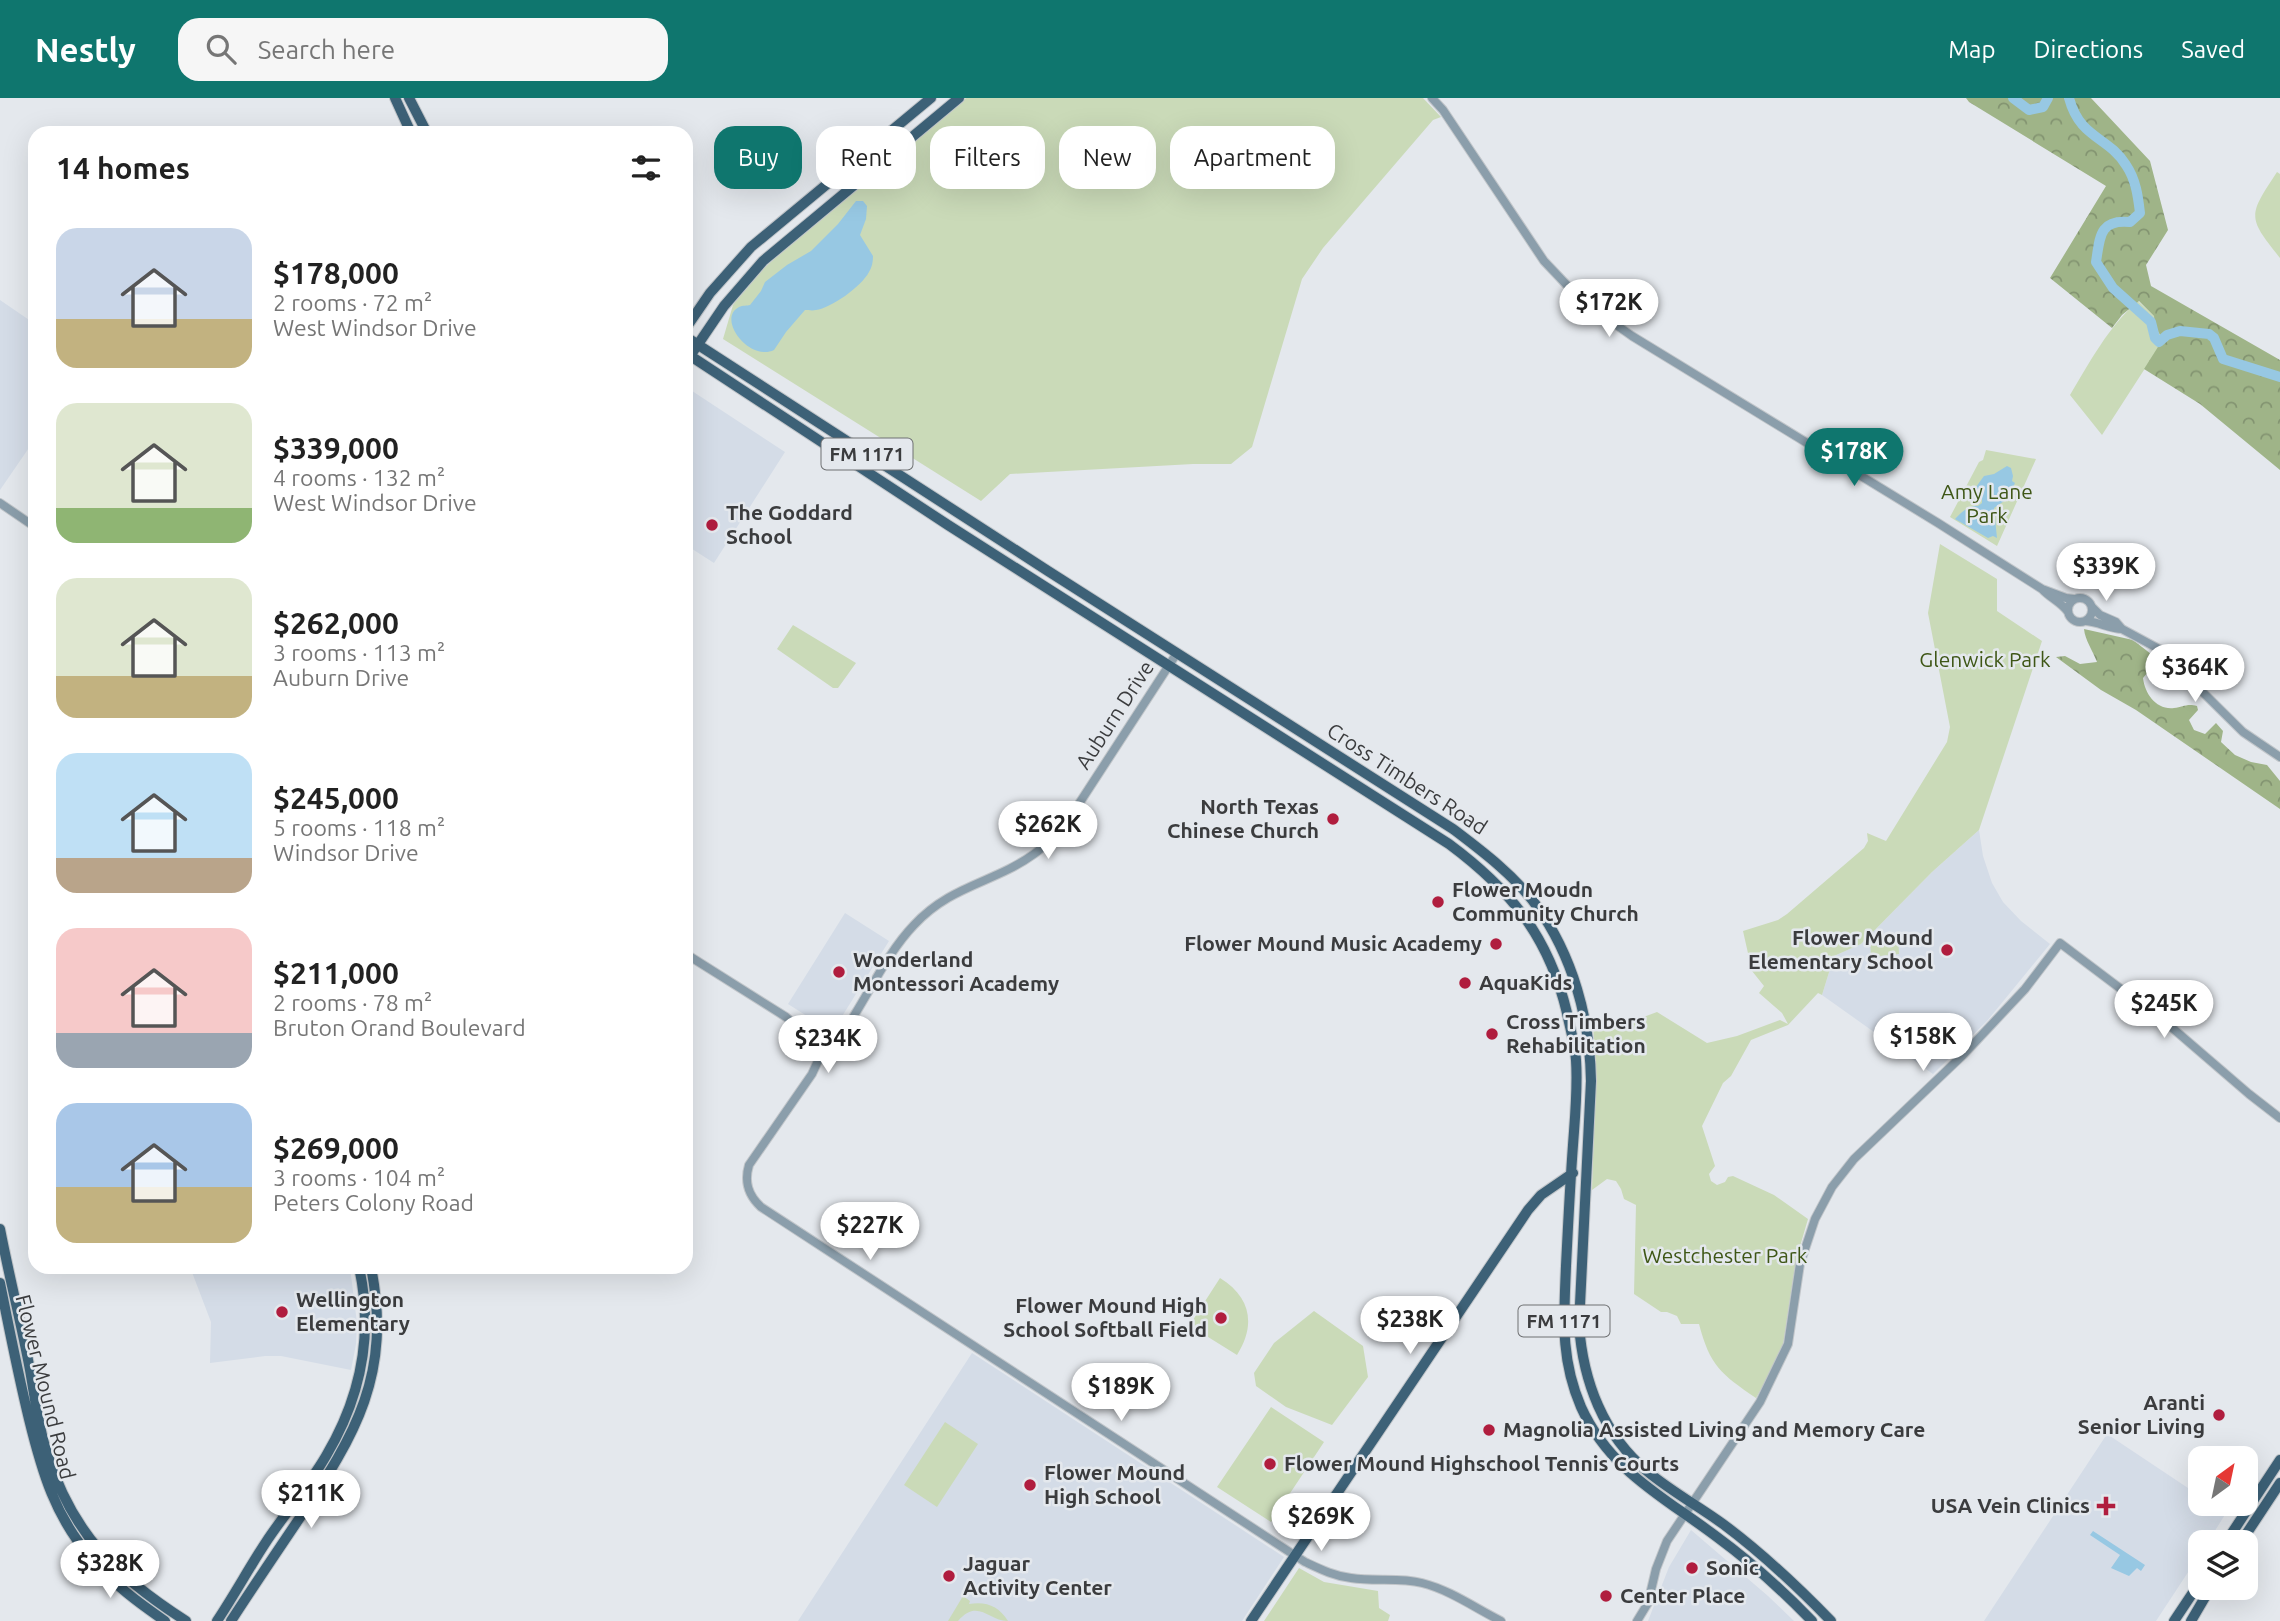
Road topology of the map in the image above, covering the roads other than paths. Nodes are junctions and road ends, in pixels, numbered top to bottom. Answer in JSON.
{"nodes":[{"id":1,"x":395,"y":98,"type":"edge"},
{"id":2,"x":409,"y":98,"type":"edge"},
{"id":3,"x":931,"y":98,"type":"edge"},
{"id":4,"x":959,"y":98,"type":"edge"},
{"id":5,"x":1432,"y":98,"type":"edge"},
{"id":6,"x":408,"y":126,"type":"edge"},
{"id":7,"x":423,"y":126,"type":"edge"},
{"id":8,"x":693,"y":318,"type":"edge"},
{"id":9,"x":693,"y":341,"type":"edge"},
{"id":10,"x":698,"y":344,"type":"junction"},
{"id":11,"x":693,"y":350,"type":"edge"},
{"id":12,"x":693,"y":361,"type":"edge"},
{"id":13,"x":0,"y":503,"type":"edge"},
{"id":14,"x":28,"y":522,"type":"edge"},
{"id":15,"x":2042,"y":589,"type":"junction"},
{"id":16,"x":2074,"y":599,"type":"junction"},
{"id":17,"x":2092,"y":607,"type":"junction"},
{"id":18,"x":2068,"y":612,"type":"junction"},
{"id":19,"x":2086,"y":621,"type":"junction"},
{"id":20,"x":2123,"y":629,"type":"junction"},
{"id":21,"x":1177,"y":653,"type":"junction"},
{"id":22,"x":1169,"y":665,"type":"junction"},
{"id":23,"x":2280,"y":757,"type":"edge"},
{"id":24,"x":693,"y":958,"type":"edge"},
{"id":25,"x":849,"y":1024,"type":"junction"},
{"id":26,"x":812,"y":1034,"type":"junction"},
{"id":27,"x":829,"y":1034,"type":"junction"},
{"id":28,"x":822,"y":1048,"type":"junction"},
{"id":29,"x":2280,"y":1118,"type":"edge"},
{"id":30,"x":1586,"y":1170,"type":"junction"},
{"id":31,"x":1571,"y":1173,"type":"junction"},
{"id":32,"x":0,"y":1229,"type":"edge"},
{"id":33,"x":360,"y":1274,"type":"edge"},
{"id":34,"x":372,"y":1274,"type":"edge"},
{"id":35,"x":0,"y":1283,"type":"edge"},
{"id":36,"x":1579,"y":1320,"type":"junction"},
{"id":37,"x":1564,"y":1322,"type":"junction"},
{"id":38,"x":2280,"y":1460,"type":"edge"},
{"id":39,"x":2280,"y":1483,"type":"edge"},
{"id":40,"x":2258,"y":1493,"type":"edge"},
{"id":41,"x":1692,"y":1503,"type":"junction"},
{"id":42,"x":2258,"y":1510,"type":"edge"},
{"id":43,"x":2261,"y":1512,"type":"junction"},
{"id":44,"x":1685,"y":1514,"type":"junction"},
{"id":45,"x":2249,"y":1530,"type":"edge"},
{"id":46,"x":1294,"y":1555,"type":"junction"},
{"id":47,"x":2188,"y":1600,"type":"edge"},
{"id":48,"x":2203,"y":1600,"type":"edge"},
{"id":49,"x":165,"y":1621,"type":"edge"},
{"id":50,"x":186,"y":1621,"type":"edge"},
{"id":51,"x":217,"y":1621,"type":"edge"},
{"id":52,"x":231,"y":1621,"type":"edge"},
{"id":53,"x":1251,"y":1621,"type":"edge"},
{"id":54,"x":1501,"y":1621,"type":"edge"},
{"id":55,"x":1637,"y":1621,"type":"edge"},
{"id":56,"x":1812,"y":1621,"type":"edge"},
{"id":57,"x":1831,"y":1621,"type":"edge"},
{"id":58,"x":2174,"y":1621,"type":"edge"},
{"id":59,"x":2191,"y":1621,"type":"edge"}],
"edges":[{"from":1,"to":6,"type":"main road"},
{"from":2,"to":7,"type":"main road"},
{"from":3,"to":8,"type":"main road"},
{"from":4,"to":10,"type":"main road"},
{"from":5,"to":15,"type":"street"},
{"from":9,"to":10,"type":"main road","name":"Cross Timbers Road","number":"FM 1171"},
{"from":10,"to":11,"type":"main road"},
{"from":10,"to":21,"type":"main road","name":"Cross Timbers Road","number":"FM 1171"},
{"from":12,"to":22,"type":"main road","name":"Cross Timbers Road","number":"FM 1171"},
{"from":13,"to":14,"type":"street"},
{"from":15,"to":16,"type":"street"},
{"from":15,"to":18,"type":"street"},
{"from":16,"to":17,"type":"street"},
{"from":16,"to":18,"type":"street"},
{"from":17,"to":19,"type":"street"},
{"from":17,"to":20,"type":"street"},
{"from":18,"to":19,"type":"street"},
{"from":19,"to":20,"type":"street"},
{"from":20,"to":23,"type":"street"},
{"from":21,"to":22,"type":"street","name":"Auburn Drive"},
{"from":21,"to":30,"type":"main road","name":"Cross Timbers Road","number":"FM 1171"},
{"from":22,"to":25,"type":"street","name":"Auburn Drive"},
{"from":22,"to":31,"type":"main road","name":"Cross Timbers Road","number":"FM 1171"},
{"from":24,"to":26,"type":"street"},
{"from":25,"to":27,"type":"street"},
{"from":25,"to":28,"type":"street","name":"Auburn Drive"},
{"from":26,"to":27,"type":"street"},
{"from":26,"to":28,"type":"street"},
{"from":27,"to":28,"type":"street"},
{"from":28,"to":46,"type":"street"},
{"from":29,"to":41,"type":"street"},
{"from":30,"to":31,"type":"main road"},
{"from":30,"to":36,"type":"main road","name":"Cross Timbers Road","number":"FM 1171"},
{"from":31,"to":37,"type":"main road","name":"Cross Timbers Road","number":"FM 1171"},
{"from":31,"to":46,"type":"main road"},
{"from":32,"to":50,"type":"main road","name":"Flower Mound Road"},
{"from":33,"to":51,"type":"main road"},
{"from":34,"to":52,"type":"main road"},
{"from":35,"to":49,"type":"main road","name":"Flower Mound Road"},
{"from":36,"to":37,"type":"main road"},
{"from":36,"to":41,"type":"main road","name":"Cross Timbers Road","number":"FM 1171"},
{"from":37,"to":44,"type":"main road","name":"Cross Timbers Road","number":"FM 1171"},
{"from":38,"to":40,"type":"main road"},
{"from":39,"to":43,"type":"main road"},
{"from":41,"to":44,"type":"street"},
{"from":41,"to":57,"type":"main road","name":"Cross Timbers Road","number":"FM 1171"},
{"from":42,"to":43,"type":"main road"},
{"from":43,"to":45,"type":"main road"},
{"from":44,"to":55,"type":"street"},
{"from":44,"to":56,"type":"main road","name":"Cross Timbers Road","number":"FM 1171"},
{"from":46,"to":53,"type":"main road"},
{"from":46,"to":54,"type":"street"},
{"from":47,"to":58,"type":"main road"},
{"from":48,"to":59,"type":"main road"}]}
